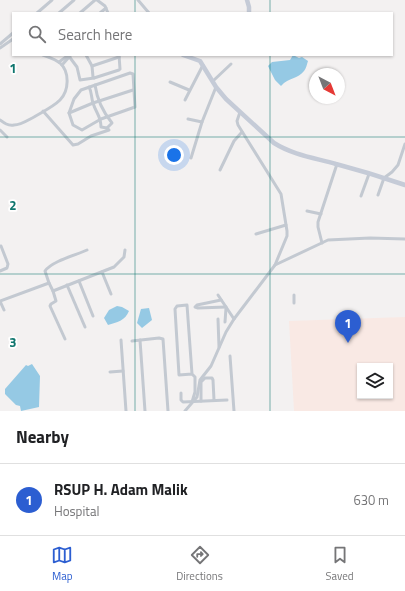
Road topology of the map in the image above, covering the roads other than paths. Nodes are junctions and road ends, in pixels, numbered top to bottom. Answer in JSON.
{"nodes":[{"id":1,"x":52,"y":0,"type":"edge"},
{"id":2,"x":74,"y":0,"type":"edge"},
{"id":3,"x":96,"y":0,"type":"edge"},
{"id":4,"x":138,"y":0,"type":"edge"},
{"id":5,"x":247,"y":0,"type":"edge"},
{"id":6,"x":106,"y":8,"type":"junction"},
{"id":7,"x":38,"y":12,"type":"edge"},
{"id":8,"x":59,"y":12,"type":"edge"},
{"id":9,"x":81,"y":12,"type":"edge"},
{"id":10,"x":101,"y":12,"type":"edge"},
{"id":11,"x":108,"y":12,"type":"edge"},
{"id":12,"x":148,"y":12,"type":"edge"},
{"id":13,"x":249,"y":12,"type":"edge"},
{"id":14,"x":12,"y":34,"type":"edge"},
{"id":15,"x":12,"y":40,"type":"edge"},
{"id":16,"x":0,"y":44,"type":"edge"},
{"id":17,"x":0,"y":48,"type":"edge"},
{"id":18,"x":45,"y":56,"type":"edge"},
{"id":19,"x":69,"y":56,"type":"edge"},
{"id":20,"x":71,"y":56,"type":"edge"},
{"id":21,"x":87,"y":56,"type":"edge"},
{"id":22,"x":119,"y":56,"type":"edge"},
{"id":23,"x":186,"y":56,"type":"edge"},
{"id":24,"x":60,"y":64,"type":"junction"},
{"id":25,"x":231,"y":64,"type":"dead end"},
{"id":26,"x":203,"y":65,"type":"junction"},
{"id":27,"x":92,"y":66,"type":"junction"},
{"id":28,"x":94,"y":78,"type":"junction"},
{"id":29,"x":213,"y":81,"type":"junction"},
{"id":30,"x":170,"y":82,"type":"dead end"},
{"id":31,"x":95,"y":85,"type":"junction"},
{"id":32,"x":89,"y":87,"type":"junction"},
{"id":33,"x":216,"y":87,"type":"junction"},
{"id":34,"x":133,"y":90,"type":"junction"},
{"id":35,"x":190,"y":90,"type":"junction"},
{"id":36,"x":185,"y":100,"type":"dead end"},
{"id":37,"x":99,"y":102,"type":"junction"},
{"id":38,"x":93,"y":103,"type":"junction"},
{"id":39,"x":43,"y":111,"type":"junction"},
{"id":40,"x":240,"y":112,"type":"junction"},
{"id":41,"x":69,"y":113,"type":"junction"},
{"id":42,"x":107,"y":117,"type":"junction"},
{"id":43,"x":101,"y":119,"type":"junction"},
{"id":44,"x":188,"y":119,"type":"dead end"},
{"id":45,"x":0,"y":120,"type":"edge"},
{"id":46,"x":202,"y":122,"type":"junction"},
{"id":47,"x":107,"y":128,"type":"junction"},
{"id":48,"x":0,"y":130,"type":"edge"},
{"id":49,"x":242,"y":132,"type":"junction"},
{"id":50,"x":7,"y":137,"type":"dead end"},
{"id":51,"x":405,"y":144,"type":"edge"},
{"id":52,"x":191,"y":158,"type":"dead end"},
{"id":53,"x":337,"y":164,"type":"junction"},
{"id":54,"x":220,"y":170,"type":"dead end"},
{"id":55,"x":369,"y":174,"type":"junction"},
{"id":56,"x":384,"y":178,"type":"junction"},
{"id":57,"x":405,"y":185,"type":"edge"},
{"id":58,"x":378,"y":195,"type":"dead end"},
{"id":59,"x":361,"y":196,"type":"dead end"},
{"id":60,"x":306,"y":211,"type":"dead end"},
{"id":61,"x":321,"y":214,"type":"junction"},
{"id":62,"x":286,"y":225,"type":"junction"},
{"id":63,"x":256,"y":234,"type":"dead end"},
{"id":64,"x":405,"y":239,"type":"edge"},
{"id":65,"x":322,"y":243,"type":"junction"},
{"id":66,"x":0,"y":246,"type":"edge"},
{"id":67,"x":87,"y":250,"type":"dead end"},
{"id":68,"x":125,"y":250,"type":"dead end"},
{"id":69,"x":275,"y":264,"type":"junction"},
{"id":70,"x":0,"y":271,"type":"edge"},
{"id":71,"x":102,"y":272,"type":"junction"},
{"id":72,"x":79,"y":281,"type":"junction"},
{"id":73,"x":49,"y":283,"type":"junction"},
{"id":74,"x":67,"y":285,"type":"junction"},
{"id":75,"x":53,"y":291,"type":"junction"},
{"id":76,"x":111,"y":294,"type":"dead end"},
{"id":77,"x":218,"y":295,"type":"dead end"},
{"id":78,"x":294,"y":295,"type":"dead end"},
{"id":79,"x":221,"y":300,"type":"junction"},
{"id":80,"x":294,"y":303,"type":"dead end"},
{"id":81,"x":226,"y":307,"type":"junction"},
{"id":82,"x":4,"y":310,"type":"dead end"},
{"id":83,"x":94,"y":316,"type":"dead end"},
{"id":84,"x":218,"y":319,"type":"dead end"},
{"id":85,"x":234,"y":319,"type":"junction"},
{"id":86,"x":225,"y":322,"type":"dead end"},
{"id":87,"x":85,"y":327,"type":"dead end"},
{"id":88,"x":66,"y":339,"type":"dead end"},
{"id":89,"x":120,"y":340,"type":"dead end"},
{"id":90,"x":140,"y":340,"type":"junction"},
{"id":91,"x":132,"y":341,"type":"dead end"},
{"id":92,"x":219,"y":349,"type":"junction"},
{"id":93,"x":230,"y":356,"type":"dead end"},
{"id":94,"x":123,"y":371,"type":"junction"},
{"id":95,"x":110,"y":372,"type":"dead end"},
{"id":96,"x":192,"y":374,"type":"junction"},
{"id":97,"x":181,"y":393,"type":"dead end"},
{"id":98,"x":214,"y":400,"type":"junction"},
{"id":99,"x":228,"y":400,"type":"dead end"},
{"id":100,"x":201,"y":401,"type":"junction"},
{"id":101,"x":193,"y":402,"type":"junction"},
{"id":102,"x":126,"y":411,"type":"edge"},
{"id":103,"x":145,"y":411,"type":"edge"},
{"id":104,"x":168,"y":411,"type":"edge"},
{"id":105,"x":185,"y":411,"type":"edge"},
{"id":106,"x":234,"y":411,"type":"edge"}],
"edges":[{"from":1,"to":7,"type":"street"},
{"from":2,"to":8,"type":"street"},
{"from":3,"to":6,"type":"street"},
{"from":3,"to":9,"type":"street"},
{"from":4,"to":12,"type":"street"},
{"from":5,"to":13,"type":"street"},
{"from":6,"to":10,"type":"street"},
{"from":6,"to":11,"type":"street"},
{"from":14,"to":16,"type":"street"},
{"from":15,"to":17,"type":"street"},
{"from":18,"to":24,"type":"street"},
{"from":19,"to":24,"type":"street"},
{"from":20,"to":28,"type":"street"},
{"from":21,"to":27,"type":"street"},
{"from":22,"to":27,"type":"street"},
{"from":22,"to":28,"type":"street"},
{"from":23,"to":26,"type":"street"},
{"from":24,"to":39,"type":"street"},
{"from":25,"to":29,"type":"street"},
{"from":26,"to":29,"type":"street"},
{"from":26,"to":35,"type":"street"},
{"from":27,"to":28,"type":"street"},
{"from":29,"to":33,"type":"street"},
{"from":30,"to":35,"type":"street"},
{"from":31,"to":32,"type":"street"},
{"from":31,"to":34,"type":"street"},
{"from":31,"to":37,"type":"street"},
{"from":32,"to":38,"type":"street"},
{"from":32,"to":41,"type":"street"},
{"from":33,"to":40,"type":"street"},
{"from":33,"to":46,"type":"street"},
{"from":34,"to":37,"type":"street"},
{"from":34,"to":42,"type":"street"},
{"from":35,"to":36,"type":"street"},
{"from":37,"to":38,"type":"street"},
{"from":37,"to":42,"type":"street"},
{"from":38,"to":41,"type":"street"},
{"from":38,"to":43,"type":"street"},
{"from":39,"to":45,"type":"street"},
{"from":39,"to":47,"type":"street"},
{"from":40,"to":49,"type":"street"},
{"from":40,"to":53,"type":"street"},
{"from":41,"to":43,"type":"street"},
{"from":42,"to":43,"type":"street"},
{"from":42,"to":47,"type":"street"},
{"from":43,"to":47,"type":"street"},
{"from":44,"to":46,"type":"street"},
{"from":46,"to":52,"type":"street"},
{"from":48,"to":50,"type":"street"},
{"from":49,"to":54,"type":"street"},
{"from":49,"to":62,"type":"street"},
{"from":51,"to":56,"type":"street"},
{"from":53,"to":55,"type":"street"},
{"from":53,"to":61,"type":"street"},
{"from":55,"to":56,"type":"street"},
{"from":55,"to":59,"type":"street"},
{"from":56,"to":57,"type":"street"},
{"from":56,"to":58,"type":"street"},
{"from":60,"to":61,"type":"street"},
{"from":61,"to":65,"type":"street"},
{"from":62,"to":63,"type":"street"},
{"from":62,"to":69,"type":"street"},
{"from":64,"to":65,"type":"street"},
{"from":65,"to":69,"type":"street"},
{"from":66,"to":70,"type":"street"},
{"from":67,"to":73,"type":"street"},
{"from":68,"to":71,"type":"street"},
{"from":69,"to":85,"type":"street"},
{"from":71,"to":72,"type":"street"},
{"from":71,"to":76,"type":"street"},
{"from":72,"to":74,"type":"street"},
{"from":72,"to":83,"type":"street"},
{"from":73,"to":75,"type":"street"},
{"from":73,"to":82,"type":"street"},
{"from":74,"to":75,"type":"street"},
{"from":74,"to":87,"type":"street"},
{"from":75,"to":88,"type":"street"},
{"from":77,"to":79,"type":"street"},
{"from":78,"to":80,"type":"street"},
{"from":79,"to":81,"type":"street"},
{"from":79,"to":81,"type":"street"},
{"from":81,"to":85,"type":"street"},
{"from":81,"to":86,"type":"street"},
{"from":84,"to":92,"type":"street"},
{"from":85,"to":92,"type":"street"},
{"from":89,"to":94,"type":"street"},
{"from":90,"to":91,"type":"street"},
{"from":90,"to":103,"type":"street"},
{"from":90,"to":104,"type":"street"},
{"from":92,"to":101,"type":"street"},
{"from":93,"to":106,"type":"street"},
{"from":94,"to":95,"type":"street"},
{"from":94,"to":102,"type":"street"},
{"from":96,"to":96,"type":"street"},
{"from":96,"to":101,"type":"street"},
{"from":97,"to":101,"type":"street"},
{"from":98,"to":99,"type":"street"},
{"from":98,"to":100,"type":"street"},
{"from":98,"to":100,"type":"street"},
{"from":100,"to":101,"type":"street"},
{"from":101,"to":105,"type":"street"}]}
